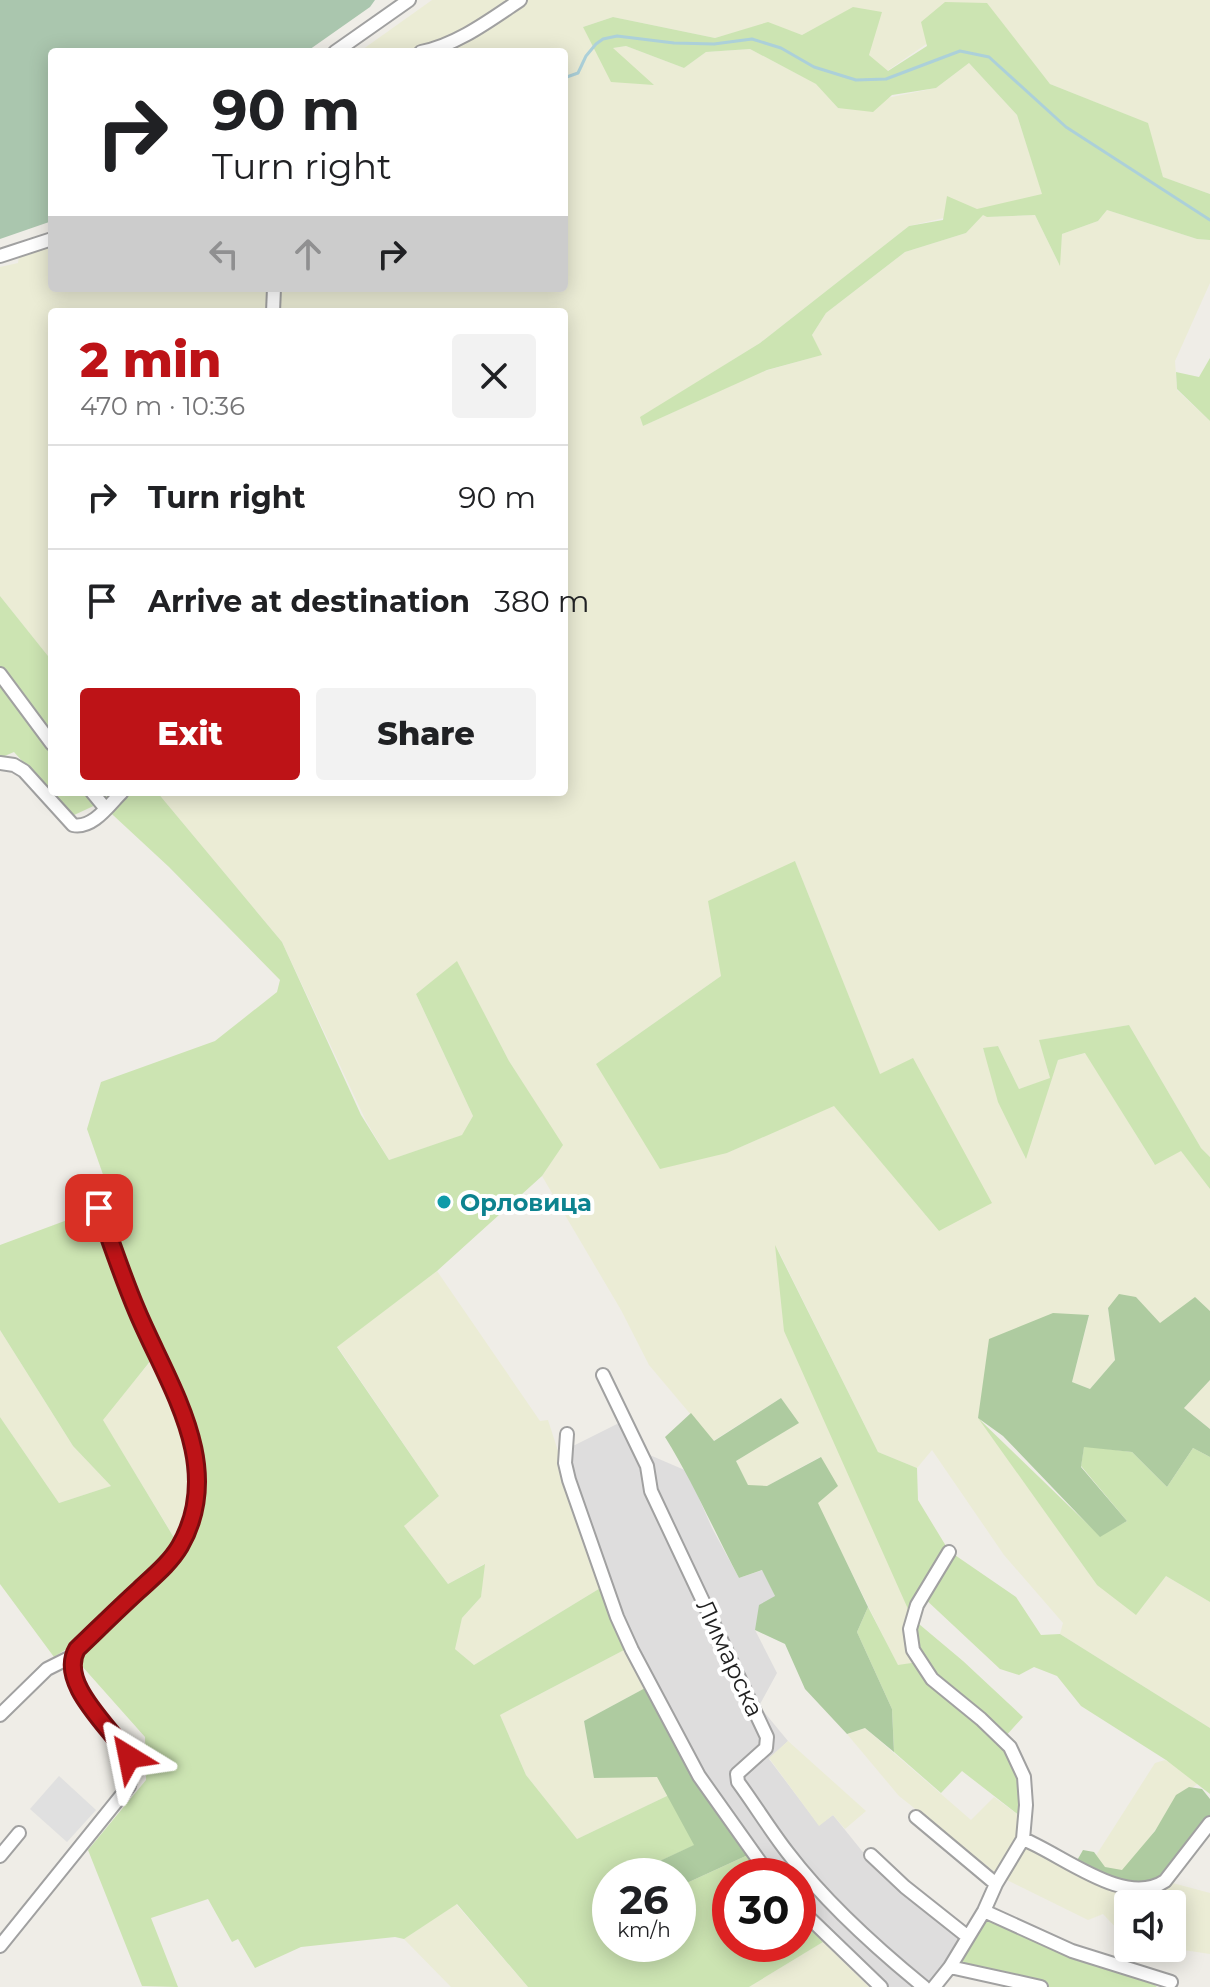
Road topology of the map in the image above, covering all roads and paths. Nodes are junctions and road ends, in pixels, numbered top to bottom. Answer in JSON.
{"nodes":[{"id":1,"x":409,"y":0,"type":"edge"},
{"id":2,"x":520,"y":0,"type":"edge"},
{"id":3,"x":341,"y":48,"type":"edge"},
{"id":4,"x":438,"y":48,"type":"edge"},
{"id":5,"x":48,"y":240,"type":"edge"},
{"id":6,"x":0,"y":256,"type":"edge"},
{"id":7,"x":0,"y":674,"type":"edge"},
{"id":8,"x":48,"y":739,"type":"edge"},
{"id":9,"x":0,"y":763,"type":"edge"},
{"id":10,"x":95,"y":796,"type":"edge"},
{"id":11,"x":118,"y":796,"type":"edge"},
{"id":12,"x":106,"y":809,"type":"junction"},
{"id":13,"x":99,"y":1208,"type":"dead end"},
{"id":14,"x":603,"y":1375,"type":"dead end"},
{"id":15,"x":567,"y":1434,"type":"dead end"},
{"id":16,"x":949,"y":1552,"type":"dead end"},
{"id":17,"x":73,"y":1656,"type":"junction"},
{"id":18,"x":0,"y":1715,"type":"edge"},
{"id":19,"x":916,"y":1817,"type":"dead end"},
{"id":20,"x":1210,"y":1823,"type":"edge"},
{"id":21,"x":19,"y":1833,"type":"dead end"},
{"id":22,"x":1023,"y":1839,"type":"junction"},
{"id":23,"x":871,"y":1855,"type":"dead end"},
{"id":24,"x":0,"y":1856,"type":"edge"},
{"id":25,"x":757,"y":1858,"type":"edge"},
{"id":26,"x":996,"y":1884,"type":"junction"},
{"id":27,"x":984,"y":1911,"type":"junction"},
{"id":28,"x":816,"y":1924,"type":"edge"},
{"id":29,"x":968,"y":1937,"type":"junction"},
{"id":30,"x":0,"y":1946,"type":"edge"},
{"id":31,"x":950,"y":1967,"type":"junction"},
{"id":32,"x":1171,"y":1982,"type":"dead end"},
{"id":33,"x":881,"y":1987,"type":"edge"},
{"id":34,"x":924,"y":1987,"type":"edge"},
{"id":35,"x":934,"y":1987,"type":"edge"},
{"id":36,"x":1041,"y":1987,"type":"edge"}],
"edges":[{"from":1,"to":3,"type":"street"},
{"from":2,"to":4,"type":"street"},
{"from":5,"to":6,"type":"street"},
{"from":7,"to":8,"type":"street"},
{"from":9,"to":12,"type":"street"},
{"from":10,"to":12,"type":"street"},
{"from":11,"to":12,"type":"street"},
{"from":13,"to":17,"type":"street"},
{"from":14,"to":34,"type":"street","name":"Лимарска"},
{"from":15,"to":25,"type":"street"},
{"from":16,"to":22,"type":"street"},
{"from":17,"to":18,"type":"street"},
{"from":17,"to":30,"type":"street"},
{"from":19,"to":26,"type":"street"},
{"from":20,"to":22,"type":"street"},
{"from":21,"to":24,"type":"street"},
{"from":22,"to":26,"type":"street"},
{"from":23,"to":29,"type":"street"},
{"from":26,"to":27,"type":"street"},
{"from":27,"to":29,"type":"street"},
{"from":27,"to":32,"type":"street"},
{"from":28,"to":33,"type":"street"},
{"from":29,"to":31,"type":"street"},
{"from":31,"to":35,"type":"street"},
{"from":31,"to":36,"type":"street"}]}
